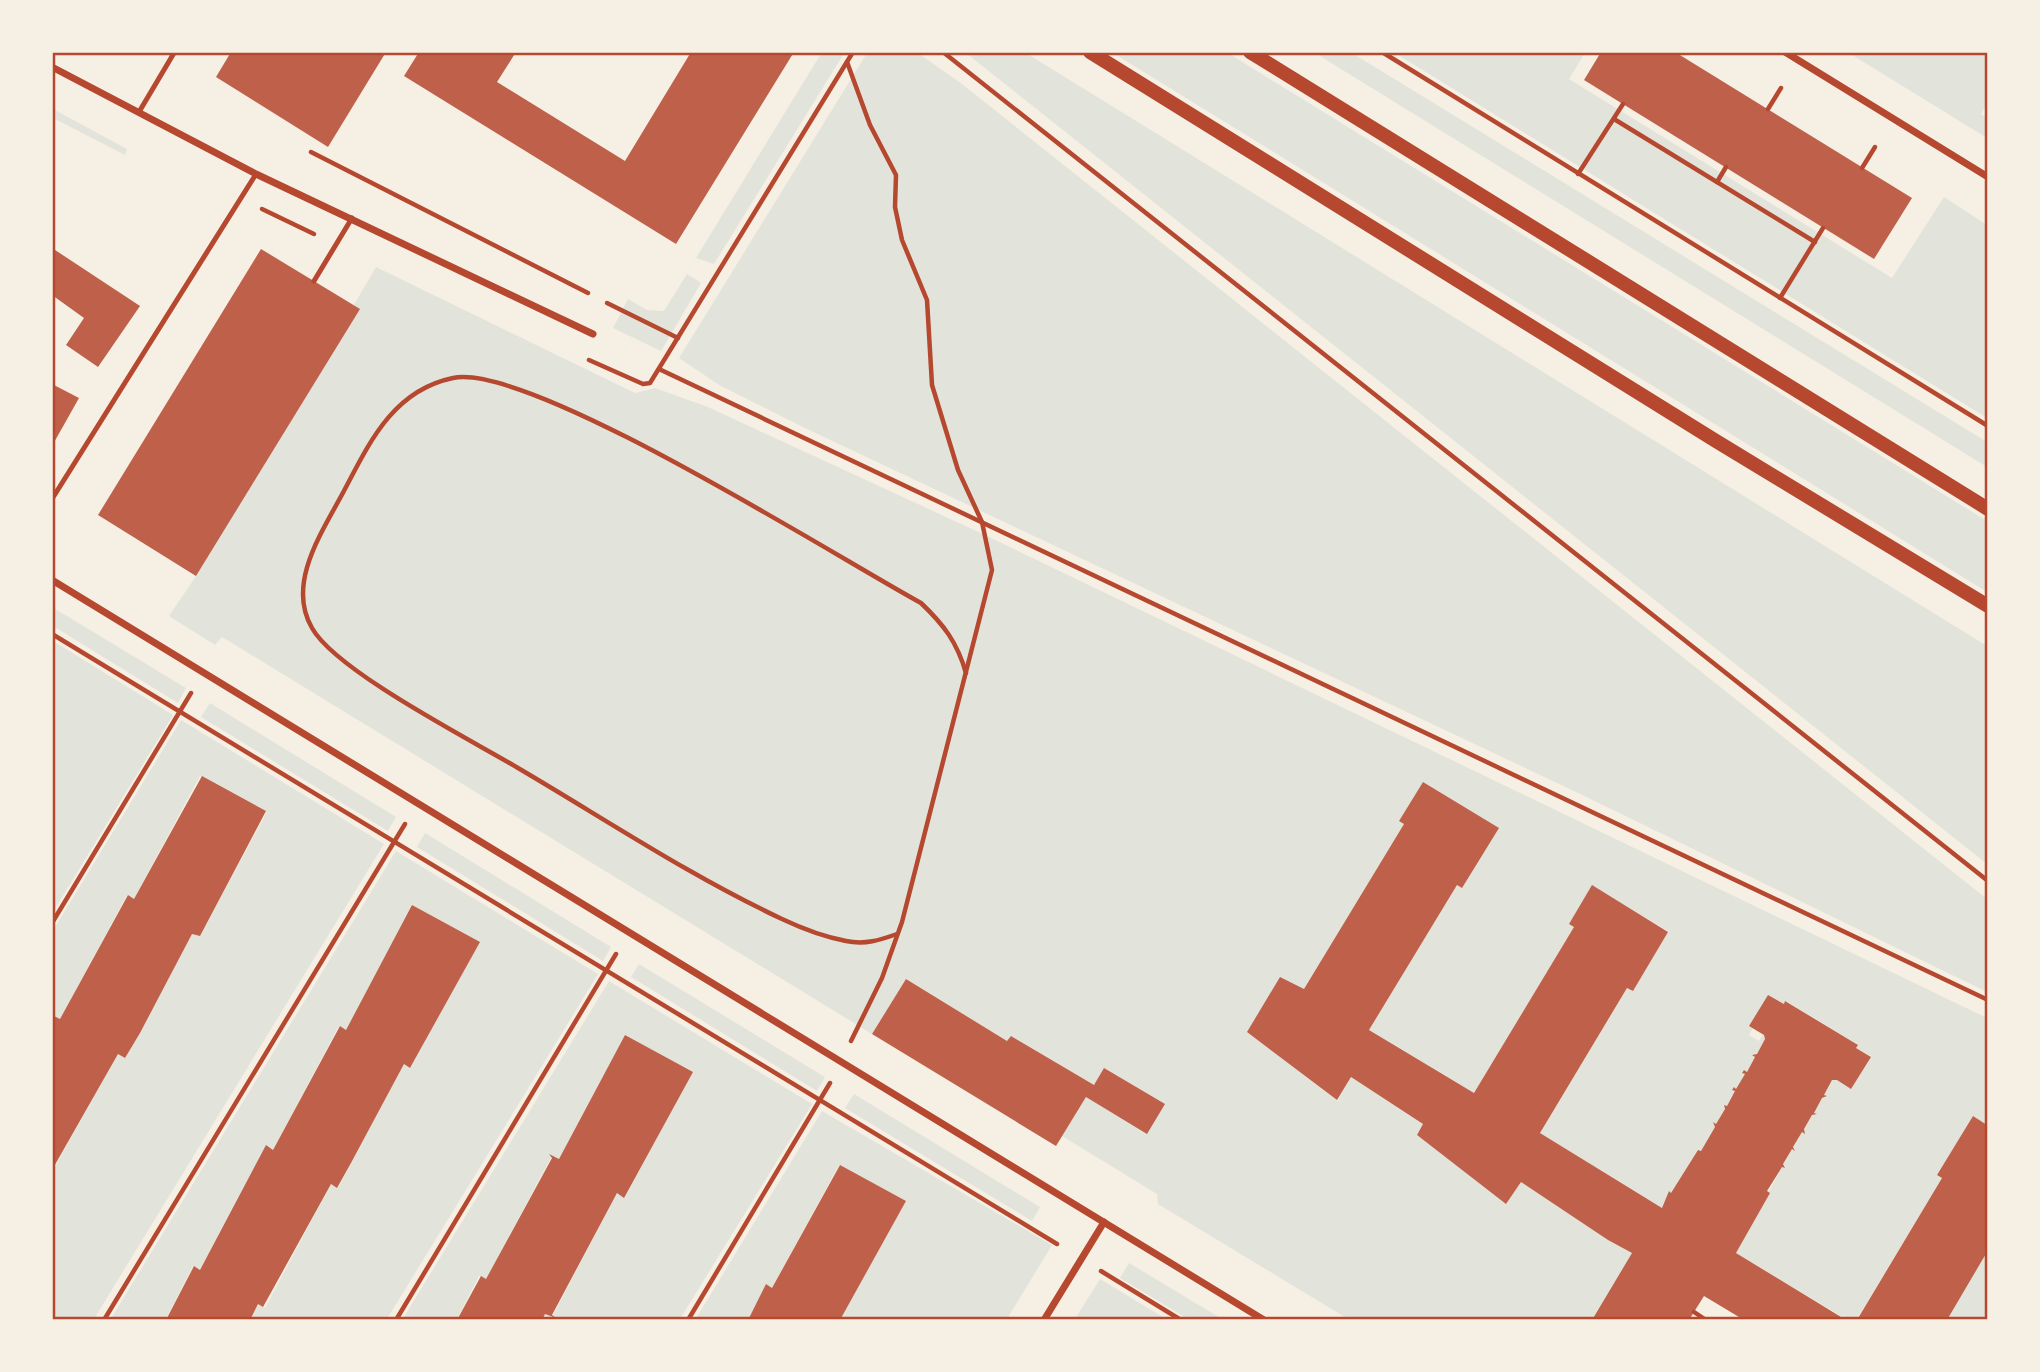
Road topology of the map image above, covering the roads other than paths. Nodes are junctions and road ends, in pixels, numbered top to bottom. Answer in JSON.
{"nodes":[{"id":1,"x":174,"y":52,"type":"edge"},
{"id":2,"x":1090,"y":52,"type":"edge"},
{"id":3,"x":1250,"y":52,"type":"edge"},
{"id":4,"x":1784,"y":52,"type":"edge"},
{"id":5,"x":52,"y":67,"type":"edge"},
{"id":6,"x":139,"y":112,"type":"junction"},
{"id":7,"x":256,"y":174,"type":"junction"},
{"id":8,"x":1987,"y":177,"type":"edge"},
{"id":9,"x":352,"y":218,"type":"junction"},
{"id":10,"x":314,"y":281,"type":"dead end"},
{"id":11,"x":593,"y":334,"type":"dead end"},
{"id":12,"x":52,"y":499,"type":"edge"},
{"id":13,"x":1987,"y":509,"type":"edge"},
{"id":14,"x":52,"y":580,"type":"edge"},
{"id":15,"x":1987,"y":606,"type":"edge"},
{"id":16,"x":1104,"y":1222,"type":"junction"},
{"id":17,"x":1044,"y":1320,"type":"edge"},
{"id":18,"x":1264,"y":1320,"type":"edge"}],
"edges":[{"from":1,"to":6,"type":"lane"},
{"from":2,"to":15,"type":"main road"},
{"from":3,"to":13,"type":"main road"},
{"from":4,"to":8,"type":"street"},
{"from":5,"to":6,"type":"street"},
{"from":6,"to":7,"type":"street"},
{"from":7,"to":9,"type":"street"},
{"from":7,"to":12,"type":"lane"},
{"from":9,"to":10,"type":"lane"},
{"from":9,"to":11,"type":"street"},
{"from":14,"to":16,"type":"street"},
{"from":16,"to":17,"type":"street"},
{"from":16,"to":18,"type":"street"}]}
